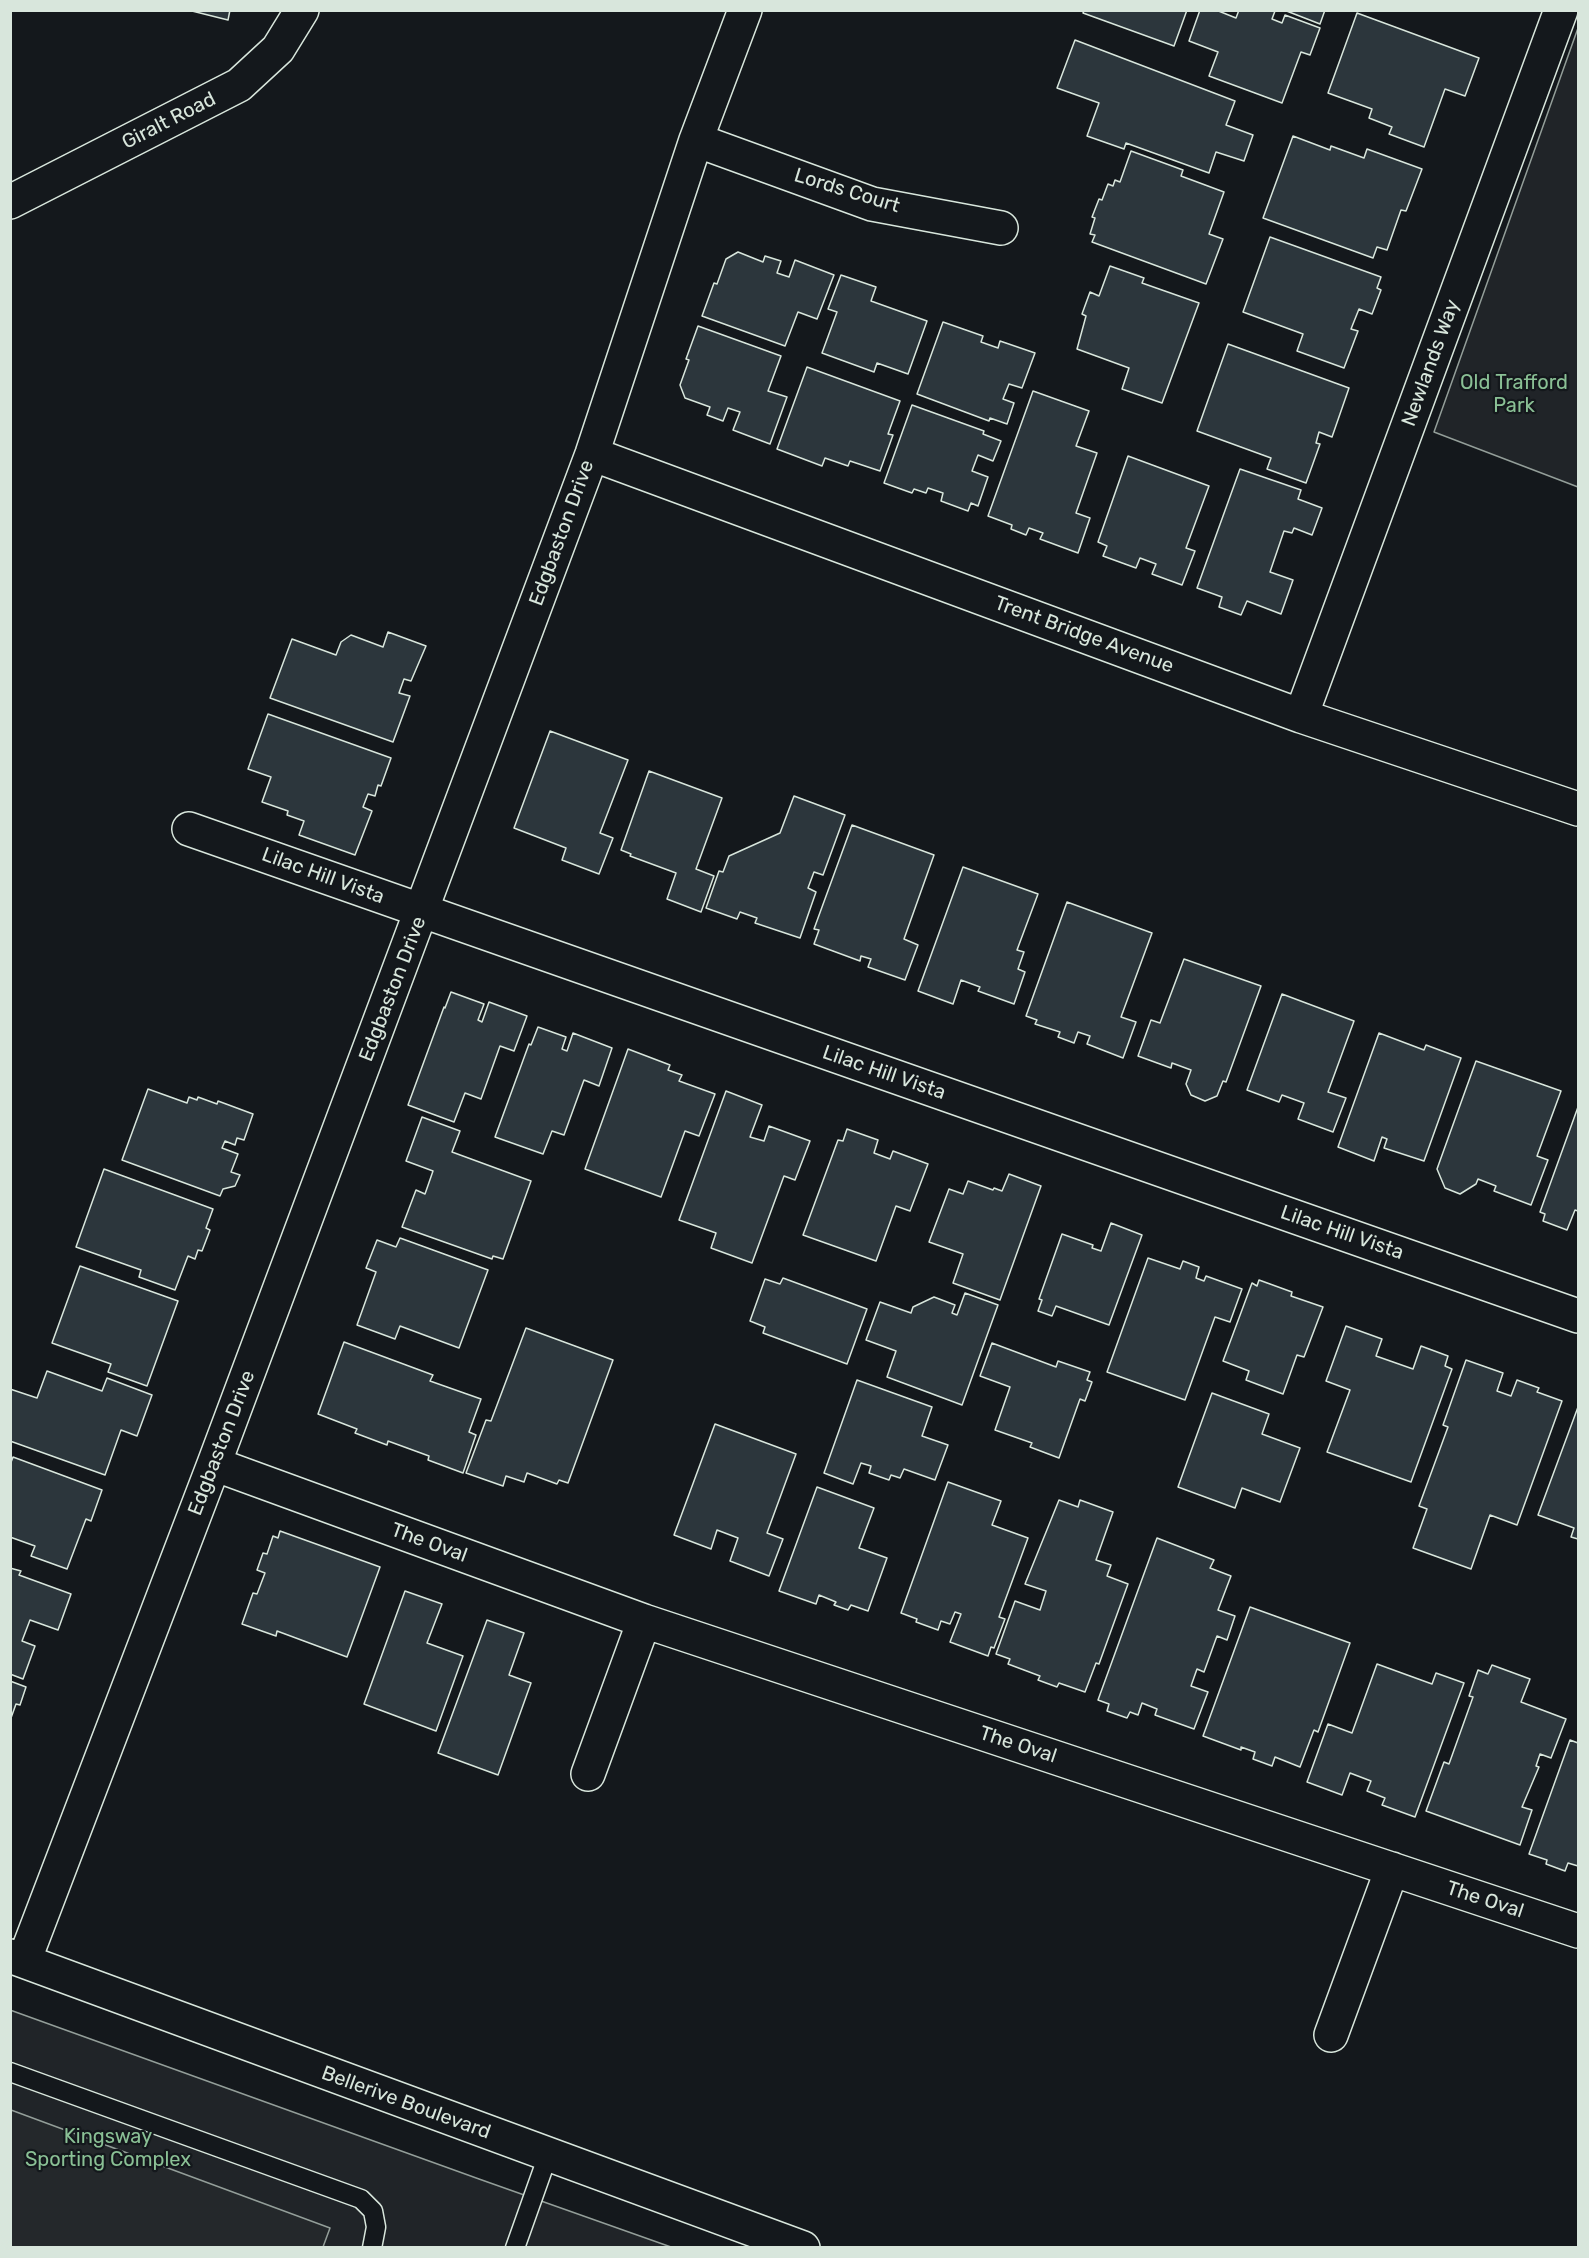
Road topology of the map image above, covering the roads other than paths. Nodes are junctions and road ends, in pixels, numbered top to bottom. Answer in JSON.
{"nodes":[{"id":1,"x":302,"y":10,"type":"edge"},
{"id":2,"x":745,"y":10,"type":"edge"},
{"id":3,"x":1561,"y":10,"type":"edge"},
{"id":4,"x":696,"y":140,"type":"junction"},
{"id":5,"x":10,"y":202,"type":"edge"},
{"id":6,"x":1001,"y":228,"type":"dead end"},
{"id":7,"x":592,"y":454,"type":"junction"},
{"id":8,"x":1301,"y":716,"type":"junction"},
{"id":9,"x":1578,"y":809,"type":"edge"},
{"id":10,"x":189,"y":829,"type":"dead end"},
{"id":11,"x":422,"y":912,"type":"junction"},
{"id":12,"x":1578,"y":1316,"type":"edge"},
{"id":13,"x":214,"y":1464,"type":"junction"},
{"id":14,"x":644,"y":1621,"type":"junction"},
{"id":15,"x":588,"y":1774,"type":"dead end"},
{"id":16,"x":1392,"y":1869,"type":"junction"},
{"id":17,"x":1578,"y":1931,"type":"edge"},
{"id":18,"x":17,"y":1958,"type":"edge"},
{"id":19,"x":1331,"y":2035,"type":"dead end"},
{"id":20,"x":10,"y":2072,"type":"edge"},
{"id":21,"x":548,"y":2155,"type":"junction"},
{"id":22,"x":372,"y":2247,"type":"edge"},
{"id":23,"x":514,"y":2247,"type":"edge"},
{"id":24,"x":803,"y":2247,"type":"edge"}],
"edges":[{"from":1,"to":5,"type":"street","name":"Giralt Road"},
{"from":2,"to":4,"type":"street","name":"Edgbaston Drive"},
{"from":3,"to":8,"type":"street","name":"Newlands Way"},
{"from":4,"to":6,"type":"street","name":"Lords Court"},
{"from":4,"to":7,"type":"street","name":"Edgbaston Drive"},
{"from":7,"to":8,"type":"street","name":"Trent Bridge Avenue"},
{"from":7,"to":11,"type":"street","name":"Edgbaston Drive"},
{"from":8,"to":9,"type":"street","name":"Trent Bridge Avenue"},
{"from":10,"to":11,"type":"street","name":"Lilac Hill Vista"},
{"from":11,"to":12,"type":"street","name":"Lilac Hill Vista"},
{"from":11,"to":13,"type":"street","name":"Edgbaston Drive"},
{"from":13,"to":14,"type":"street","name":"The Oval"},
{"from":13,"to":18,"type":"street","name":"Edgbaston Drive"},
{"from":14,"to":15,"type":"street"},
{"from":14,"to":16,"type":"street","name":"The Oval"},
{"from":16,"to":17,"type":"street","name":"The Oval"},
{"from":16,"to":19,"type":"street"},
{"from":18,"to":21,"type":"street","name":"Bellerive Boulevard"},
{"from":20,"to":22,"type":"lane"},
{"from":21,"to":23,"type":"lane"},
{"from":21,"to":24,"type":"street","name":"Bellerive Boulevard"}]}
